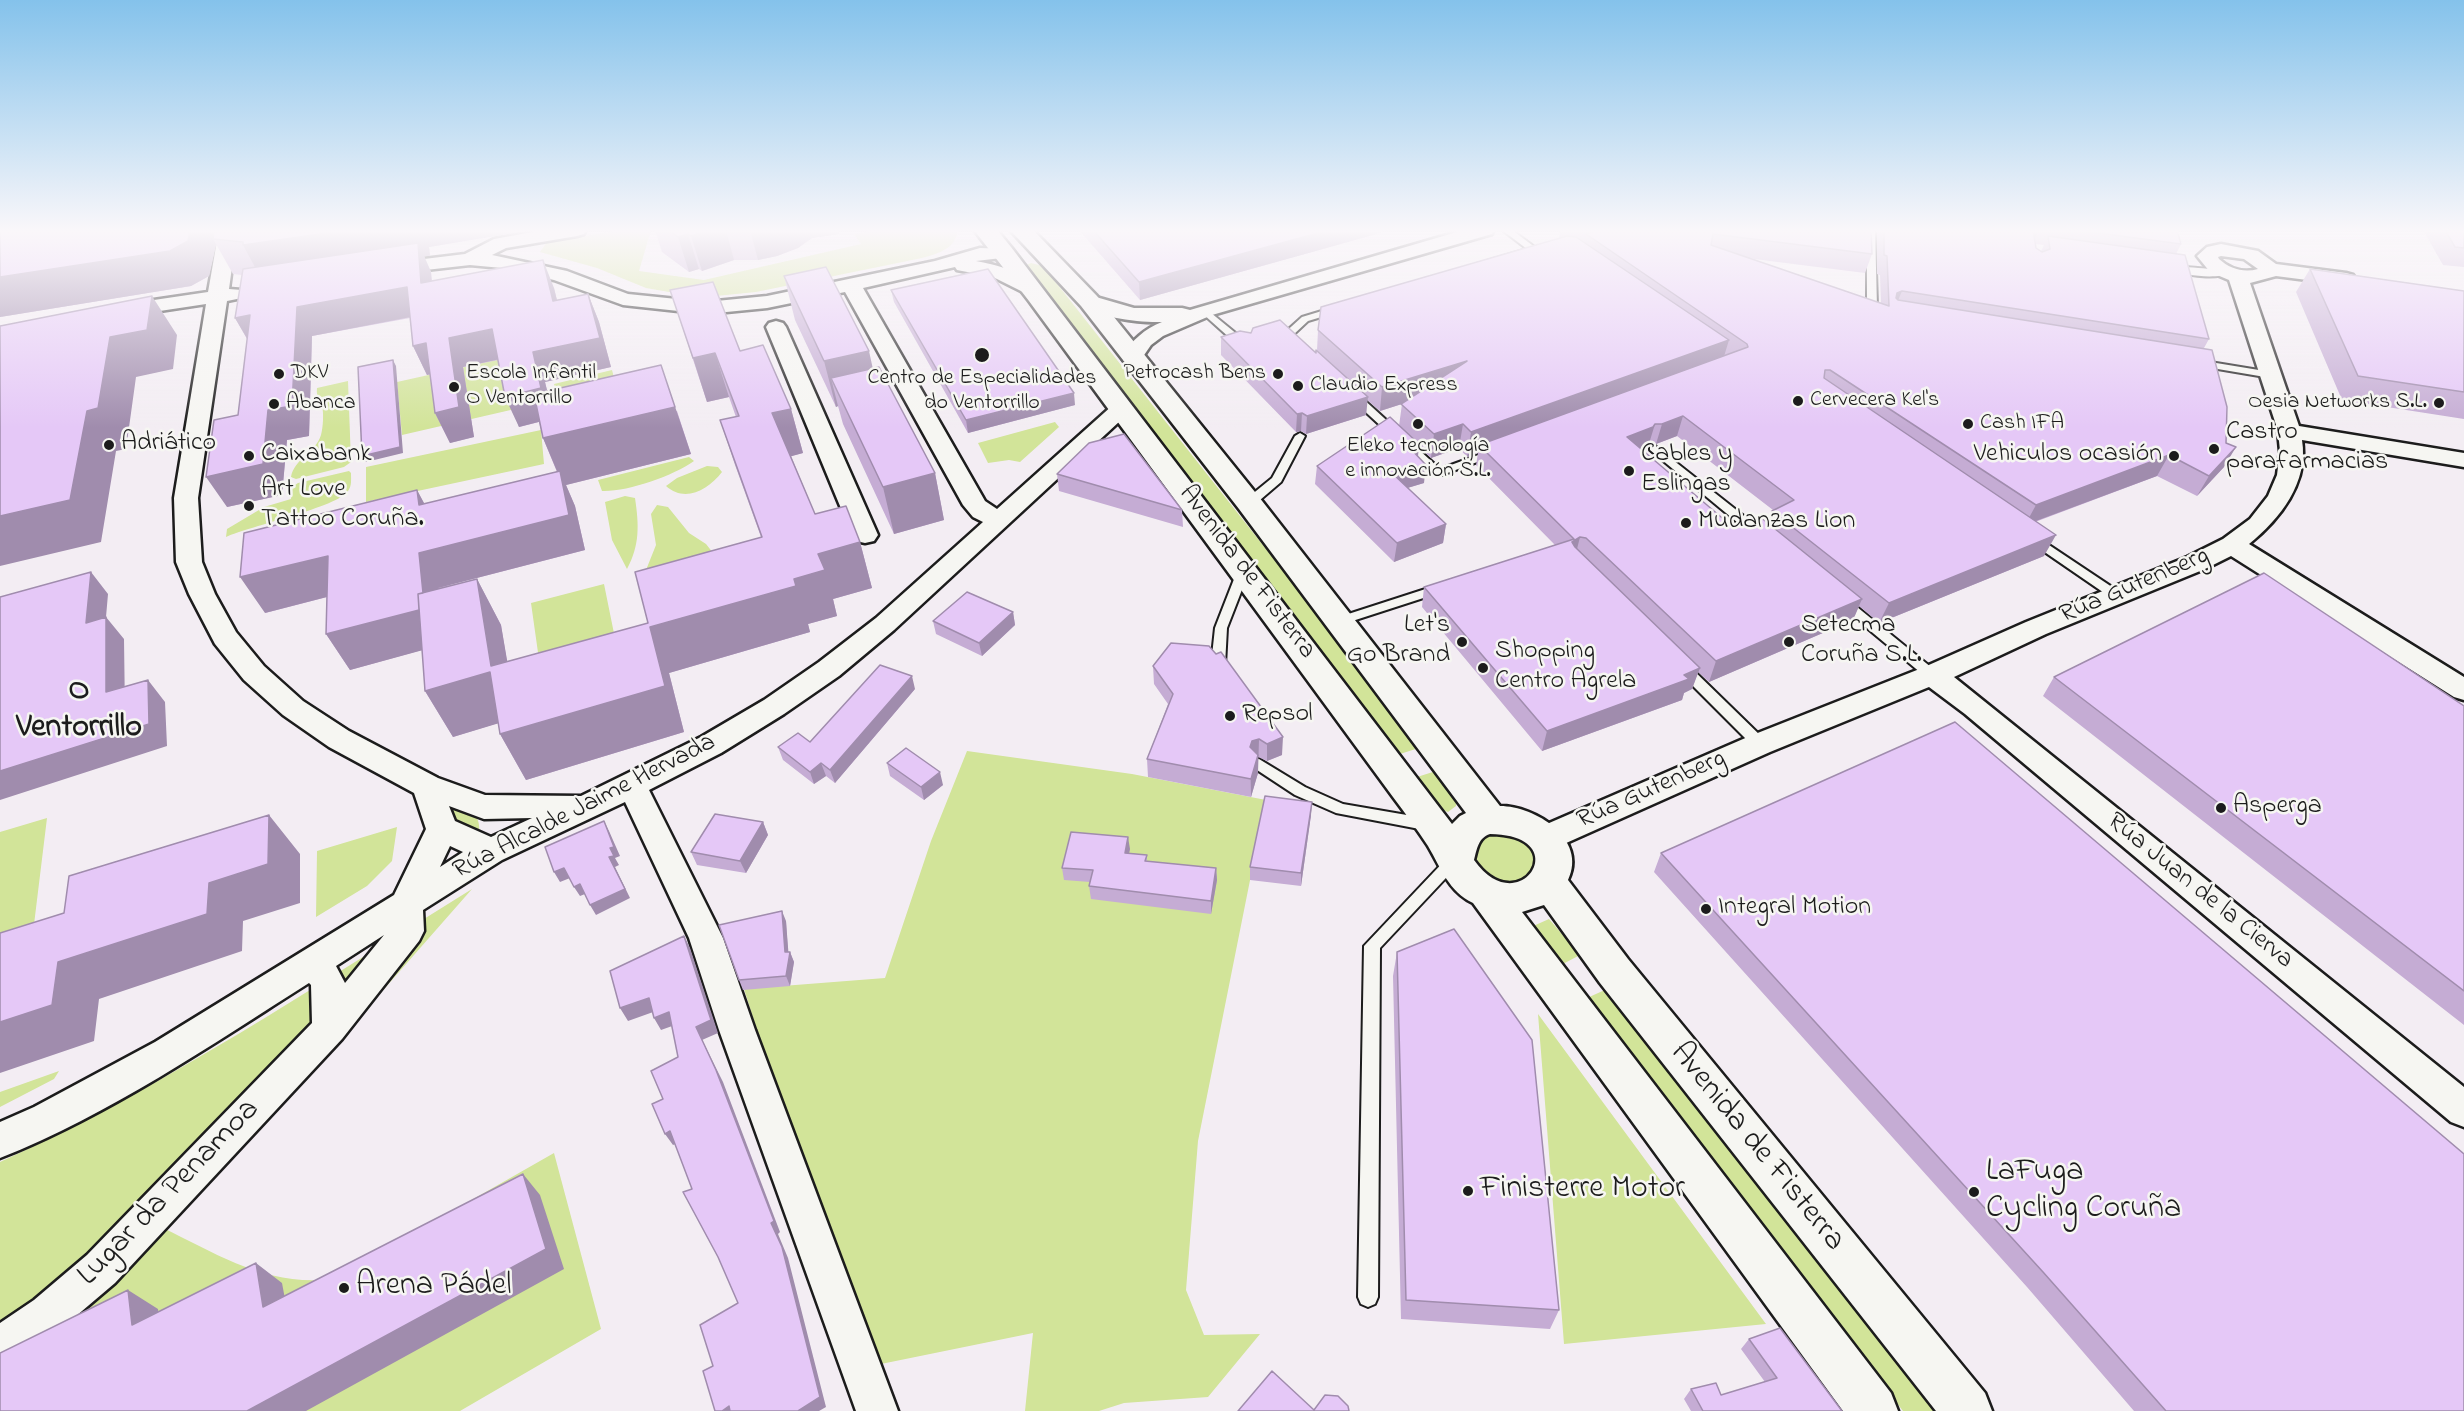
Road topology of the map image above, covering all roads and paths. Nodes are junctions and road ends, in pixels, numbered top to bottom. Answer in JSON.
{"nodes":[{"id":1,"x":615,"y":296,"type":"edge"},
{"id":2,"x":794,"y":296,"type":"edge"},
{"id":3,"x":857,"y":296,"type":"edge"},
{"id":4,"x":1037,"y":296,"type":"edge"},
{"id":5,"x":1084,"y":296,"type":"edge"},
{"id":6,"x":1257,"y":296,"type":"edge"},
{"id":7,"x":1382,"y":296,"type":"edge"},
{"id":8,"x":1635,"y":296,"type":"edge"},
{"id":9,"x":1872,"y":296,"type":"edge"},
{"id":10,"x":2240,"y":296,"type":"edge"},
{"id":11,"x":218,"y":297,"type":"junction"},
{"id":12,"x":1851,"y":299,"type":"edge"},
{"id":13,"x":1089,"y":301,"type":"junction"},
{"id":14,"x":152,"y":307,"type":"junction"},
{"id":15,"x":1205,"y":311,"type":"junction"},
{"id":16,"x":130,"y":312,"type":"junction"},
{"id":17,"x":776,"y":327,"type":"dead end"},
{"id":18,"x":212,"y":334,"type":"junction"},
{"id":19,"x":1247,"y":347,"type":"edge"},
{"id":20,"x":1132,"y":356,"type":"junction"},
{"id":21,"x":2189,"y":362,"type":"edge"},
{"id":22,"x":2271,"y":375,"type":"junction"},
{"id":23,"x":916,"y":397,"type":"junction"},
{"id":24,"x":891,"y":403,"type":"edge"},
{"id":25,"x":1122,"y":409,"type":"junction"},
{"id":26,"x":2289,"y":431,"type":"junction"},
{"id":27,"x":1300,"y":436,"type":"edge"},
{"id":28,"x":1654,"y":448,"type":"edge"},
{"id":29,"x":2464,"y":460,"type":"edge"},
{"id":30,"x":1249,"y":503,"type":"junction"},
{"id":31,"x":1000,"y":520,"type":"junction"},
{"id":32,"x":865,"y":535,"type":"dead end"},
{"id":33,"x":2028,"y":536,"type":"edge"},
{"id":34,"x":1765,"y":539,"type":"edge"},
{"id":35,"x":2232,"y":545,"type":"junction"},
{"id":36,"x":1244,"y":569,"type":"junction"},
{"id":37,"x":1453,"y":584,"type":"edge"},
{"id":38,"x":1830,"y":592,"type":"edge"},
{"id":39,"x":2117,"y":596,"type":"junction"},
{"id":40,"x":1340,"y":621,"type":"junction"},
{"id":41,"x":1676,"y":661,"type":"edge"},
{"id":42,"x":1218,"y":665,"type":"edge"},
{"id":43,"x":1932,"y":675,"type":"junction"},
{"id":44,"x":2464,"y":690,"type":"edge"},
{"id":45,"x":1760,"y":744,"type":"junction"},
{"id":46,"x":1259,"y":764,"type":"edge"},
{"id":47,"x":632,"y":785,"type":"junction"},
{"id":48,"x":427,"y":786,"type":"junction"},
{"id":49,"x":587,"y":806,"type":"junction"},
{"id":50,"x":484,"y":807,"type":"junction"},
{"id":51,"x":1490,"y":819,"type":"junction"},
{"id":52,"x":1433,"y":825,"type":"junction"},
{"id":53,"x":442,"y":829,"type":"junction"},
{"id":54,"x":1544,"y":839,"type":"junction"},
{"id":55,"x":490,"y":850,"type":"junction"},
{"id":56,"x":1456,"y":859,"type":"junction"},
{"id":57,"x":1548,"y":882,"type":"junction"},
{"id":58,"x":1485,"y":891,"type":"junction"},
{"id":59,"x":407,"y":902,"type":"junction"},
{"id":60,"x":313,"y":961,"type":"junction"},
{"id":61,"x":330,"y":1028,"type":"junction"},
{"id":62,"x":2464,"y":1110,"type":"edge"},
{"id":63,"x":0,"y":1140,"type":"edge"},
{"id":64,"x":1368,"y":1297,"type":"dead end"},
{"id":65,"x":0,"y":1348,"type":"edge"},
{"id":66,"x":877,"y":1411,"type":"edge"},
{"id":67,"x":1873,"y":1411,"type":"edge"},
{"id":68,"x":1967,"y":1411,"type":"edge"}],
"edges":[{"from":1,"to":2,"type":"street"},
{"from":3,"to":23,"type":"street"},
{"from":4,"to":25,"type":"main road","name":"Avenida de Fisterra"},
{"from":5,"to":13,"type":"main road","name":"Avenida de Fisterra"},
{"from":6,"to":15,"type":"street"},
{"from":7,"to":8,"type":"lane"},
{"from":9,"to":12,"type":"lane"},
{"from":10,"to":22,"type":"street","name":"Rúa Gutenberg"},
{"from":11,"to":14,"type":"street"},
{"from":11,"to":18,"type":"street"},
{"from":11,"to":18,"type":"street"},
{"from":13,"to":15,"type":"street","name":"Avenida de Fisterra"},
{"from":13,"to":20,"type":"main road","name":"Avenida de Fisterra"},
{"from":14,"to":16,"type":"street"},
{"from":14,"to":16,"type":"street"},
{"from":15,"to":19,"type":"lane"},
{"from":15,"to":20,"type":"street"},
{"from":16,"to":18,"type":"street"},
{"from":17,"to":32,"type":"street"},
{"from":18,"to":48,"type":"street"},
{"from":20,"to":30,"type":"main road","name":"Avenida de Fisterra"},
{"from":21,"to":22,"type":"lane"},
{"from":22,"to":26,"type":"street","name":"Rúa Gutenberg"},
{"from":23,"to":24,"type":"street"},
{"from":23,"to":31,"type":"street"},
{"from":25,"to":31,"type":"street","name":"Rúa Alcalde Jaime Hervada"},
{"from":25,"to":36,"type":"main road","name":"Avenida de Fisterra"},
{"from":26,"to":29,"type":"street"},
{"from":26,"to":35,"type":"street","name":"Rúa Gutenberg"},
{"from":27,"to":30,"type":"lane"},
{"from":28,"to":34,"type":"lane"},
{"from":30,"to":40,"type":"main road","name":"Avenida de Fisterra"},
{"from":31,"to":47,"type":"street","name":"Rúa Alcalde Jaime Hervada"},
{"from":33,"to":39,"type":"lane"},
{"from":35,"to":39,"type":"street","name":"Rúa Gutenberg"},
{"from":35,"to":44,"type":"street"},
{"from":36,"to":42,"type":"lane"},
{"from":36,"to":52,"type":"main road","name":"Avenida de Fisterra"},
{"from":37,"to":40,"type":"lane"},
{"from":38,"to":43,"type":"lane"},
{"from":39,"to":43,"type":"street","name":"Rúa Gutenberg"},
{"from":40,"to":51,"type":"main road","name":"Avenida de Fisterra"},
{"from":41,"to":45,"type":"lane","name":"Rúa Gutenberg"},
{"from":43,"to":45,"type":"street","name":"Rúa Gutenberg"},
{"from":43,"to":62,"type":"street","name":"Rúa Juan de la Cierva"},
{"from":45,"to":54,"type":"street","name":"Rúa Gutenberg"},
{"from":46,"to":52,"type":"lane"},
{"from":47,"to":49,"type":"street","name":"Rúa Alcalde Jaime Hervada"},
{"from":47,"to":66,"type":"street"},
{"from":48,"to":50,"type":"street"},
{"from":48,"to":53,"type":"street"},
{"from":49,"to":50,"type":"street"},
{"from":49,"to":55,"type":"street","name":"Rúa Alcalde Jaime Hervada"},
{"from":50,"to":55,"type":"street"},
{"from":51,"to":54,"type":"main road"},
{"from":51,"to":56,"type":"main road"},
{"from":52,"to":56,"type":"main road","name":"Avenida de Fisterra"},
{"from":53,"to":55,"type":"street"},
{"from":53,"to":59,"type":"street"},
{"from":54,"to":57,"type":"main road"},
{"from":55,"to":59,"type":"street","name":"Rúa Alcalde Jaime Hervada"},
{"from":56,"to":58,"type":"main road","name":"Avenida de Fisterra"},
{"from":56,"to":64,"type":"lane"},
{"from":57,"to":58,"type":"main road"},
{"from":57,"to":68,"type":"main road","name":"Avenida de Fisterra"},
{"from":58,"to":67,"type":"main road","name":"Avenida de Fisterra"},
{"from":59,"to":60,"type":"street","name":"Rúa Alcalde Jaime Hervada"},
{"from":59,"to":61,"type":"street","name":"Lugar da Penamoa"},
{"from":60,"to":61,"type":"street"},
{"from":60,"to":63,"type":"street","name":"Rúa Alcalde Jaime Hervada"},
{"from":61,"to":65,"type":"street","name":"Lugar da Penamoa"}]}
